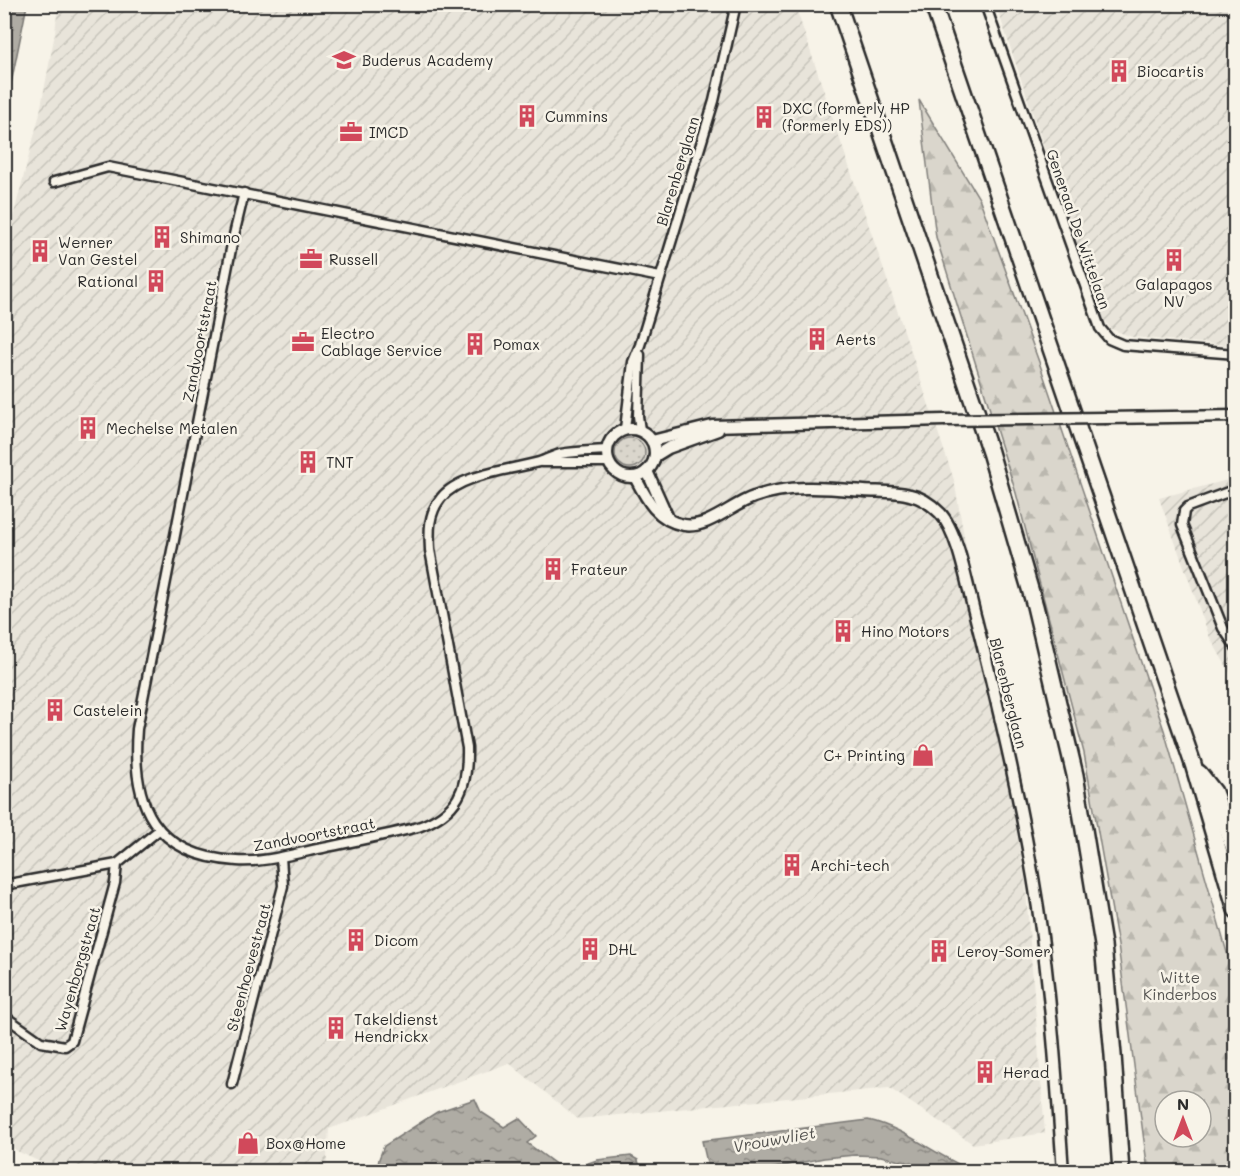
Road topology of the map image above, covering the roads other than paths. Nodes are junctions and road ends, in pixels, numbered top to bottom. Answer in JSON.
{"nodes":[{"id":1,"x":736,"y":4,"type":"edge"},
{"id":2,"x":838,"y":4,"type":"edge"},
{"id":3,"x":933,"y":4,"type":"edge"},
{"id":4,"x":985,"y":4,"type":"edge"},
{"id":5,"x":54,"y":182,"type":"dead end"},
{"id":6,"x":244,"y":193,"type":"junction"},
{"id":7,"x":660,"y":277,"type":"junction"},
{"id":8,"x":640,"y":345,"type":"junction"},
{"id":9,"x":1236,"y":354,"type":"edge"},
{"id":10,"x":1236,"y":416,"type":"edge"},
{"id":11,"x":736,"y":426,"type":"junction"},
{"id":12,"x":625,"y":429,"type":"junction"},
{"id":13,"x":640,"y":430,"type":"junction"},
{"id":14,"x":652,"y":441,"type":"junction"},
{"id":15,"x":606,"y":450,"type":"junction"},
{"id":16,"x":655,"y":456,"type":"junction"},
{"id":17,"x":538,"y":462,"type":"junction"},
{"id":18,"x":608,"y":462,"type":"junction"},
{"id":19,"x":647,"y":471,"type":"junction"},
{"id":20,"x":635,"y":477,"type":"junction"},
{"id":21,"x":1236,"y":489,"type":"edge"},
{"id":22,"x":668,"y":518,"type":"junction"},
{"id":23,"x":1236,"y":647,"type":"edge"},
{"id":24,"x":1193,"y":764,"type":"junction"},
{"id":25,"x":159,"y":830,"type":"junction"},
{"id":26,"x":1231,"y":831,"type":"edge"},
{"id":27,"x":1236,"y":854,"type":"edge"},
{"id":28,"x":280,"y":857,"type":"junction"},
{"id":29,"x":117,"y":864,"type":"junction"},
{"id":30,"x":4,"y":885,"type":"edge"},
{"id":31,"x":1236,"y":910,"type":"edge"},
{"id":32,"x":4,"y":1016,"type":"edge"},
{"id":33,"x":232,"y":1084,"type":"dead end"},
{"id":34,"x":1064,"y":1172,"type":"edge"},
{"id":35,"x":1121,"y":1172,"type":"edge"}],
"edges":[{"from":1,"to":7,"type":"street","name":"Blarenberglaan"},
{"from":2,"to":35,"type":"highway"},
{"from":3,"to":24,"type":"highway"},
{"from":4,"to":9,"type":"street","name":"Generaal De Wittelaan"},
{"from":5,"to":6,"type":"street"},
{"from":6,"to":7,"type":"street"},
{"from":6,"to":25,"type":"street","name":"Zandvoortstraat"},
{"from":7,"to":8,"type":"street","name":"Blarenberglaan"},
{"from":8,"to":12,"type":"street","name":"Blarenberglaan"},
{"from":8,"to":13,"type":"street","name":"Blarenberglaan"},
{"from":10,"to":11,"type":"street","bridge":true},
{"from":11,"to":14,"type":"street"},
{"from":11,"to":16,"type":"street"},
{"from":12,"to":13,"type":"street"},
{"from":12,"to":15,"type":"street"},
{"from":13,"to":14,"type":"street"},
{"from":14,"to":16,"type":"street"},
{"from":15,"to":17,"type":"street","name":"Zandvoortstraat"},
{"from":15,"to":18,"type":"street"},
{"from":16,"to":19,"type":"street"},
{"from":17,"to":18,"type":"street","name":"Zandvoortstraat"},
{"from":17,"to":28,"type":"street","name":"Zandvoortstraat"},
{"from":18,"to":20,"type":"street"},
{"from":19,"to":20,"type":"street"},
{"from":19,"to":22,"type":"street"},
{"from":20,"to":22,"type":"street","name":"Blarenberglaan"},
{"from":21,"to":23,"type":"street"},
{"from":22,"to":34,"type":"street","name":"Blarenberglaan"},
{"from":24,"to":26,"type":"highway"},
{"from":24,"to":31,"type":"highway"},
{"from":25,"to":28,"type":"street","name":"Zandvoortstraat"},
{"from":25,"to":29,"type":"street"},
{"from":26,"to":27,"type":"highway"},
{"from":28,"to":33,"type":"street","name":"Steenhoevestraat"},
{"from":29,"to":30,"type":"street"},
{"from":29,"to":32,"type":"street","name":"Wayenborgstraat"}]}
